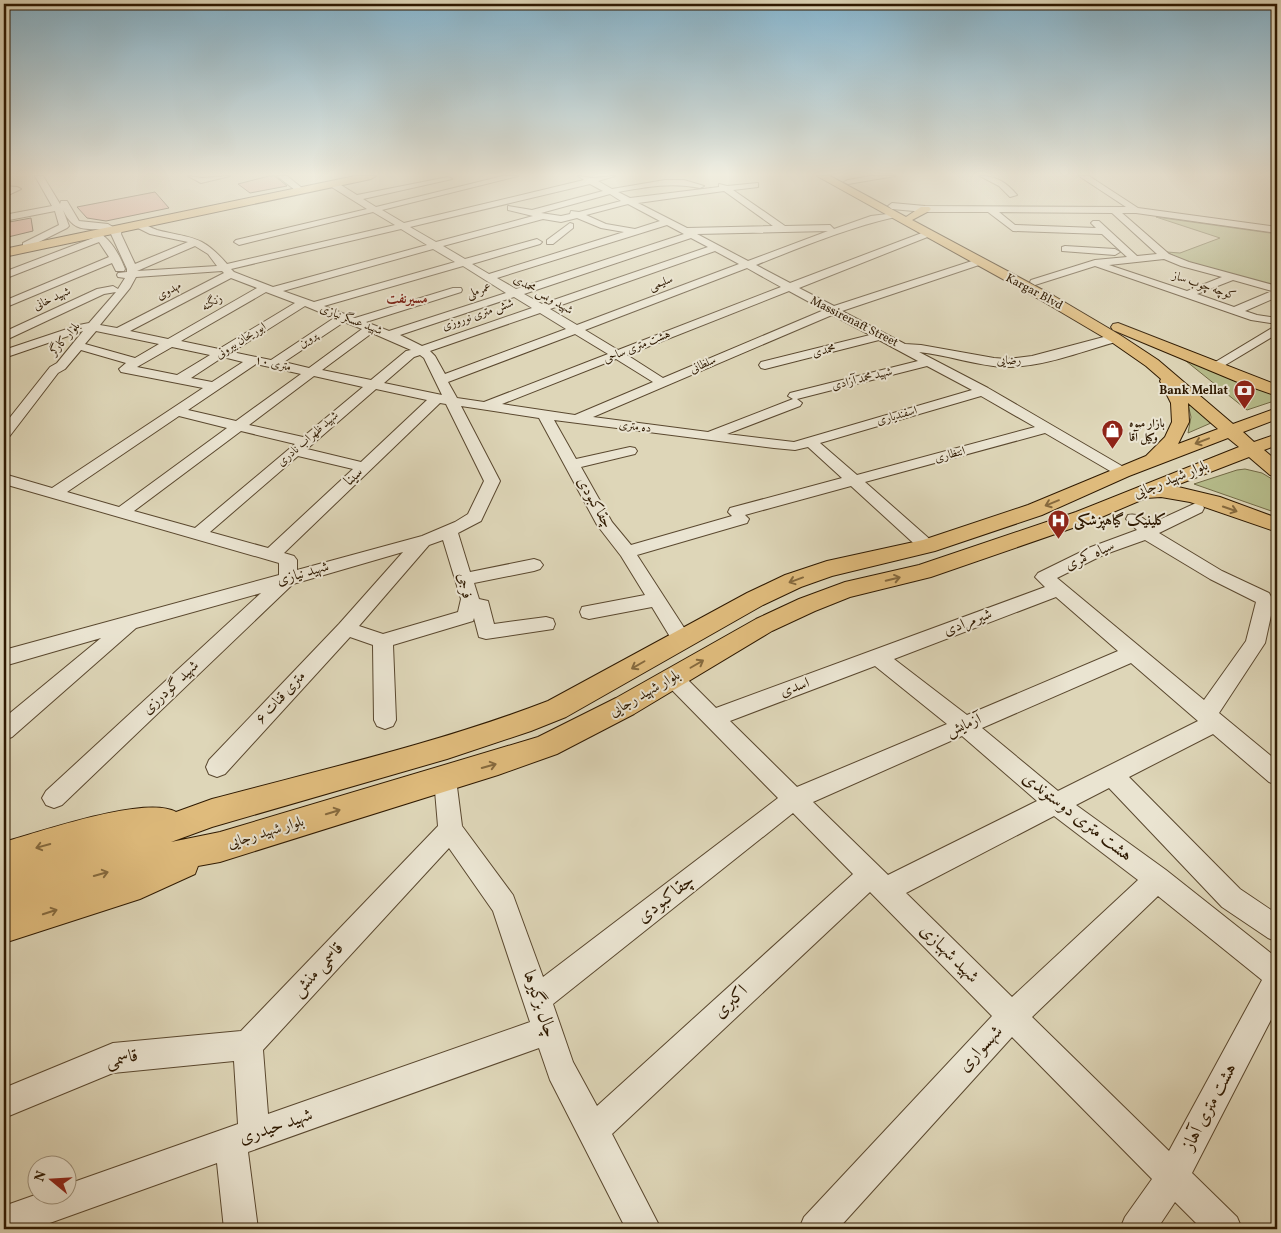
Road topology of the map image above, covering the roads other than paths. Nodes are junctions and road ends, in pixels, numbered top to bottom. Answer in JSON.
{"nodes":[{"id":1,"x":50,"y":234,"type":"edge"},
{"id":2,"x":85,"y":234,"type":"edge"},
{"id":3,"x":103,"y":234,"type":"edge"},
{"id":4,"x":116,"y":234,"type":"edge"},
{"id":5,"x":161,"y":234,"type":"edge"},
{"id":6,"x":273,"y":234,"type":"edge"},
{"id":7,"x":367,"y":234,"type":"edge"},
{"id":8,"x":413,"y":234,"type":"edge"},
{"id":9,"x":474,"y":234,"type":"edge"},
{"id":10,"x":562,"y":234,"type":"edge"},
{"id":11,"x":596,"y":234,"type":"dead end"},
{"id":12,"x":631,"y":234,"type":"edge"},
{"id":13,"x":686,"y":234,"type":"edge"},
{"id":14,"x":689,"y":234,"type":"edge"},
{"id":15,"x":829,"y":234,"type":"edge"},
{"id":16,"x":927,"y":234,"type":"joint"},
{"id":17,"x":944,"y":234,"type":"edge"},
{"id":18,"x":1107,"y":234,"type":"edge"},
{"id":19,"x":1140,"y":234,"type":"edge"},
{"id":20,"x":98,"y":236,"type":"junction"},
{"id":21,"x":614,"y":239,"type":"junction"},
{"id":22,"x":196,"y":242,"type":"junction"},
{"id":23,"x":536,"y":242,"type":"dead end"},
{"id":24,"x":550,"y":242,"type":"dead end"},
{"id":25,"x":26,"y":245,"type":"junction"},
{"id":26,"x":434,"y":246,"type":"junction"},
{"id":27,"x":516,"y":247,"type":"junction"},
{"id":28,"x":715,"y":248,"type":"junction"},
{"id":29,"x":4,"y":249,"type":"edge"},
{"id":30,"x":1065,"y":250,"type":"dead end"},
{"id":31,"x":4,"y":254,"type":"edge"},
{"id":32,"x":252,"y":255,"type":"junction"},
{"id":33,"x":1132,"y":256,"type":"junction"},
{"id":34,"x":1165,"y":256,"type":"junction"},
{"id":35,"x":115,"y":258,"type":"junction"},
{"id":36,"x":546,"y":260,"type":"junction"},
{"id":37,"x":462,"y":262,"type":"junction"},
{"id":38,"x":978,"y":262,"type":"junction"},
{"id":39,"x":1095,"y":263,"type":"junction"},
{"id":40,"x":1186,"y":264,"type":"junction"},
{"id":41,"x":748,"y":265,"type":"junction"},
{"id":42,"x":228,"y":271,"type":"junction"},
{"id":43,"x":129,"y":273,"type":"junction"},
{"id":44,"x":4,"y":276,"type":"edge"},
{"id":45,"x":488,"y":277,"type":"junction"},
{"id":46,"x":1232,"y":277,"type":"junction"},
{"id":47,"x":1143,"y":280,"type":"junction"},
{"id":48,"x":1035,"y":282,"type":"junction"},
{"id":49,"x":788,"y":287,"type":"junction"},
{"id":50,"x":270,"y":288,"type":"junction"},
{"id":51,"x":113,"y":289,"type":"junction"},
{"id":52,"x":457,"y":290,"type":"dead end"},
{"id":53,"x":1277,"y":291,"type":"edge"},
{"id":54,"x":4,"y":292,"type":"edge"},
{"id":55,"x":516,"y":294,"type":"junction"},
{"id":56,"x":1186,"y":295,"type":"junction"},
{"id":57,"x":25,"y":296,"type":"junction"},
{"id":58,"x":309,"y":304,"type":"junction"},
{"id":59,"x":4,"y":306,"type":"edge"},
{"id":60,"x":541,"y":308,"type":"junction"},
{"id":61,"x":831,"y":311,"type":"junction"},
{"id":62,"x":1234,"y":311,"type":"junction"},
{"id":63,"x":349,"y":319,"type":"junction"},
{"id":64,"x":1277,"y":321,"type":"edge"},
{"id":65,"x":4,"y":325,"type":"edge"},
{"id":66,"x":88,"y":327,"type":"junction"},
{"id":67,"x":20,"y":328,"type":"junction"},
{"id":68,"x":371,"y":328,"type":"junction"},
{"id":69,"x":576,"y":329,"type":"junction"},
{"id":70,"x":1277,"y":329,"type":"edge"},
{"id":71,"x":121,"y":332,"type":"junction"},
{"id":72,"x":1116,"y":332,"type":"junction"},
{"id":73,"x":389,"y":335,"type":"junction"},
{"id":74,"x":4,"y":336,"type":"edge"},
{"id":75,"x":882,"y":336,"type":"junction"},
{"id":76,"x":170,"y":342,"type":"junction"},
{"id":77,"x":77,"y":345,"type":"junction"},
{"id":78,"x":902,"y":347,"type":"junction"},
{"id":79,"x":421,"y":350,"type":"junction"},
{"id":80,"x":221,"y":353,"type":"junction"},
{"id":81,"x":4,"y":354,"type":"edge"},
{"id":82,"x":618,"y":355,"type":"junction"},
{"id":83,"x":254,"y":360,"type":"junction"},
{"id":84,"x":136,"y":362,"type":"junction"},
{"id":85,"x":929,"y":362,"type":"junction"},
{"id":86,"x":273,"y":364,"type":"junction"},
{"id":87,"x":765,"y":365,"type":"dead end"},
{"id":88,"x":1213,"y":367,"type":"junction"},
{"id":89,"x":1158,"y":368,"type":"junction"},
{"id":90,"x":54,"y":370,"type":"junction"},
{"id":91,"x":1185,"y":371,"type":"junction"},
{"id":92,"x":310,"y":372,"type":"junction"},
{"id":93,"x":178,"y":380,"type":"junction"},
{"id":94,"x":441,"y":380,"type":"junction"},
{"id":95,"x":663,"y":383,"type":"junction"},
{"id":96,"x":1199,"y":383,"type":"dead end"},
{"id":97,"x":371,"y":385,"type":"junction"},
{"id":98,"x":213,"y":386,"type":"junction"},
{"id":99,"x":983,"y":391,"type":"junction"},
{"id":100,"x":1277,"y":391,"type":"edge"},
{"id":101,"x":445,"y":400,"type":"junction"},
{"id":102,"x":486,"y":406,"type":"junction"},
{"id":103,"x":176,"y":411,"type":"junction"},
{"id":104,"x":1277,"y":413,"type":"edge"},
{"id":105,"x":544,"y":414,"type":"junction"},
{"id":106,"x":576,"y":419,"type":"junction"},
{"id":107,"x":1238,"y":422,"type":"junction"},
{"id":108,"x":239,"y":427,"type":"junction"},
{"id":109,"x":1047,"y":428,"type":"junction"},
{"id":110,"x":4,"y":434,"type":"edge"},
{"id":111,"x":708,"y":436,"type":"junction"},
{"id":112,"x":813,"y":444,"type":"junction"},
{"id":113,"x":1269,"y":444,"type":"edge"},
{"id":114,"x":300,"y":446,"type":"junction"},
{"id":115,"x":630,"y":451,"type":"dead end"},
{"id":116,"x":1149,"y":462,"type":"junction"},
{"id":117,"x":572,"y":465,"type":"junction"},
{"id":118,"x":364,"y":467,"type":"junction"},
{"id":119,"x":1277,"y":471,"type":"edge"},
{"id":120,"x":1122,"y":472,"type":"junction"},
{"id":121,"x":4,"y":479,"type":"edge"},
{"id":122,"x":853,"y":482,"type":"junction"},
{"id":123,"x":55,"y":493,"type":"junction"},
{"id":124,"x":1133,"y":507,"type":"junction"},
{"id":125,"x":1196,"y":508,"type":"dead end"},
{"id":126,"x":122,"y":512,"type":"junction"},
{"id":127,"x":1277,"y":525,"type":"edge"},
{"id":128,"x":449,"y":530,"type":"junction"},
{"id":129,"x":1146,"y":533,"type":"junction"},
{"id":130,"x":198,"y":534,"type":"junction"},
{"id":131,"x":423,"y":541,"type":"junction"},
{"id":132,"x":927,"y":546,"type":"junction"},
{"id":133,"x":627,"y":552,"type":"junction"},
{"id":134,"x":271,"y":555,"type":"junction"},
{"id":135,"x":534,"y":566,"type":"dead end"},
{"id":136,"x":837,"y":567,"type":"junction"},
{"id":137,"x":288,"y":578,"type":"junction"},
{"id":138,"x":464,"y":579,"type":"junction"},
{"id":139,"x":1051,"y":583,"type":"junction"},
{"id":140,"x":854,"y":588,"type":"junction"},
{"id":141,"x":656,"y":600,"type":"junction"},
{"id":142,"x":469,"y":604,"type":"junction"},
{"id":143,"x":589,"y":612,"type":"dead end"},
{"id":144,"x":132,"y":622,"type":"junction"},
{"id":145,"x":546,"y":624,"type":"dead end"},
{"id":146,"x":346,"y":629,"type":"junction"},
{"id":147,"x":682,"y":640,"type":"junction"},
{"id":148,"x":383,"y":641,"type":"junction"},
{"id":149,"x":1134,"y":653,"type":"junction"},
{"id":150,"x":878,"y":657,"type":"junction"},
{"id":151,"x":4,"y":658,"type":"edge"},
{"id":152,"x":673,"y":678,"type":"junction"},
{"id":153,"x":713,"y":718,"type":"junction"},
{"id":154,"x":1211,"y":718,"type":"junction"},
{"id":155,"x":385,"y":720,"type":"dead end"},
{"id":156,"x":965,"y":726,"type":"junction"},
{"id":157,"x":4,"y":731,"type":"edge"},
{"id":158,"x":216,"y":767,"type":"dead end"},
{"id":159,"x":1277,"y":775,"type":"edge"},
{"id":160,"x":1112,"y":776,"type":"junction"},
{"id":161,"x":445,"y":779,"type":"junction"},
{"id":162,"x":54,"y":798,"type":"dead end"},
{"id":163,"x":794,"y":799,"type":"junction"},
{"id":164,"x":1057,"y":804,"type":"junction"},
{"id":165,"x":194,"y":820,"type":"junction"},
{"id":166,"x":450,"y":830,"type":"junction"},
{"id":167,"x":220,"y":847,"type":"junction"},
{"id":168,"x":4,"y":857,"type":"edge"},
{"id":169,"x":4,"y":879,"type":"edge"},
{"id":170,"x":1157,"y":879,"type":"junction"},
{"id":171,"x":878,"y":883,"type":"junction"},
{"id":172,"x":4,"y":902,"type":"edge"},
{"id":173,"x":4,"y":926,"type":"edge"},
{"id":174,"x":1277,"y":929,"type":"edge"},
{"id":175,"x":1277,"y":975,"type":"edge"},
{"id":176,"x":1277,"y":980,"type":"edge"},
{"id":177,"x":537,"y":999,"type":"junction"},
{"id":178,"x":1012,"y":1016,"type":"junction"},
{"id":179,"x":548,"y":1030,"type":"junction"},
{"id":180,"x":248,"y":1044,"type":"junction"},
{"id":181,"x":4,"y":1103,"type":"edge"},
{"id":182,"x":592,"y":1130,"type":"junction"},
{"id":183,"x":243,"y":1138,"type":"junction"},
{"id":184,"x":1173,"y":1177,"type":"junction"},
{"id":185,"x":4,"y":1223,"type":"edge"},
{"id":186,"x":640,"y":1228,"type":"edge"},
{"id":187,"x":241,"y":1229,"type":"edge"},
{"id":188,"x":816,"y":1229,"type":"edge"},
{"id":189,"x":1137,"y":1229,"type":"edge"},
{"id":190,"x":1225,"y":1229,"type":"edge"}],
"edges":[{"from":1,"to":25,"type":"street"},
{"from":2,"to":25,"type":"main road"},
{"from":3,"to":20,"type":"main road"},
{"from":4,"to":43,"type":"street"},
{"from":5,"to":22,"type":"street"},
{"from":6,"to":32,"type":"street"},
{"from":7,"to":32,"type":"street"},
{"from":8,"to":26,"type":"street","name":"شهید ویس محمدی"},
{"from":9,"to":26,"type":"street","name":"زنگنه"},
{"from":10,"to":24,"type":"street"},
{"from":11,"to":21,"type":"street"},
{"from":12,"to":21,"type":"street"},
{"from":13,"to":55,"type":"street","name":"عمرملی"},
{"from":14,"to":28,"type":"street","name":"Massirenaft Street"},
{"from":15,"to":41,"type":"street","name":"سلیمی"},
{"from":16,"to":38,"type":"main road","name":"Kargar Blvd"},
{"from":16,"to":49,"type":"street","name":"هشت متری ساحی"},
{"from":17,"to":48,"type":"main road","name":"Kargar Blvd"},
{"from":18,"to":33,"type":"street"},
{"from":19,"to":34,"type":"street"},
{"from":20,"to":31,"type":"main road"},
{"from":20,"to":35,"type":"street"},
{"from":20,"to":44,"type":"street"},
{"from":21,"to":36,"type":"street"},
{"from":22,"to":42,"type":"street"},
{"from":22,"to":43,"type":"street"},
{"from":23,"to":27,"type":"street","name":"ابوریحان بیرونی"},
{"from":25,"to":29,"type":"main road"},
{"from":26,"to":37,"type":"street","name":"شهید ویس محمدی"},
{"from":26,"to":50,"type":"street","name":"زنگنه"},
{"from":27,"to":36,"type":"street"},
{"from":27,"to":37,"type":"street","name":"ابوریحان بیرونی"},
{"from":28,"to":41,"type":"street","name":"Massirenaft Street"},
{"from":28,"to":60,"type":"street","name":"شش متری نوروزی"},
{"from":30,"to":33,"type":"street"},
{"from":32,"to":42,"type":"street"},
{"from":33,"to":34,"type":"street"},
{"from":33,"to":39,"type":"street"},
{"from":34,"to":40,"type":"street"},
{"from":35,"to":43,"type":"street"},
{"from":35,"to":57,"type":"street"},
{"from":36,"to":45,"type":"street"},
{"from":37,"to":45,"type":"street","name":"شهید ویس محمدی"},
{"from":37,"to":58,"type":"street","name":"ابوریحان بیرونی"},
{"from":38,"to":61,"type":"street"},
{"from":38,"to":72,"type":"main road","name":"Kargar Blvd"},
{"from":39,"to":47,"type":"street","name":"کوچه چوب ساز"},
{"from":39,"to":48,"type":"street"},
{"from":40,"to":46,"type":"street"},
{"from":40,"to":47,"type":"street"},
{"from":41,"to":49,"type":"street","name":"Massirenaft Street"},
{"from":41,"to":69,"type":"street","name":"سلیمی"},
{"from":42,"to":43,"type":"street"},
{"from":42,"to":50,"type":"street","name":"شهید عسگر نیازی"},
{"from":42,"to":71,"type":"street","name":"مهدوی"},
{"from":43,"to":51,"type":"street","name":"بلوار کارگر"},
{"from":43,"to":66,"type":"street","name":"بلوار کارگر"},
{"from":45,"to":55,"type":"street","name":"شهید ویس محمدی"},
{"from":46,"to":53,"type":"street"},
{"from":46,"to":56,"type":"street"},
{"from":47,"to":56,"type":"street","name":"کوچه چوب ساز"},
{"from":48,"to":72,"type":"main road","name":"Kargar Blvd"},
{"from":49,"to":61,"type":"street","name":"Massirenaft Street"},
{"from":49,"to":82,"type":"street","name":"هشت متری ساحی"},
{"from":50,"to":58,"type":"street","name":"شهید عسگر نیازی"},
{"from":50,"to":76,"type":"street","name":"زنگنه"},
{"from":51,"to":66,"type":"street","name":"بلوار کارگر"},
{"from":51,"to":67,"type":"street","name":"شهید خانی"},
{"from":52,"to":63,"type":"street","name":"پروین"},
{"from":53,"to":62,"type":"street"},
{"from":54,"to":57,"type":"street"},
{"from":55,"to":60,"type":"street","name":"شهید ویس محمدی"},
{"from":55,"to":73,"type":"street","name":"عمرملی"},
{"from":56,"to":62,"type":"street","name":"کوچه چوب ساز"},
{"from":57,"to":59,"type":"street"},
{"from":58,"to":63,"type":"street","name":"شهید عسگر نیازی"},
{"from":58,"to":80,"type":"street","name":"ابوریحان بیرونی"},
{"from":60,"to":69,"type":"street","name":"شهید ویس محمدی"},
{"from":60,"to":79,"type":"street","name":"شش متری نوروزی"},
{"from":61,"to":75,"type":"street","name":"Massirenaft Street"},
{"from":61,"to":95,"type":"street","name":"سلطانی"},
{"from":62,"to":64,"type":"street","name":"کوچه چوب ساز"},
{"from":63,"to":68,"type":"street","name":"شهید عسگر نیازی"},
{"from":63,"to":86,"type":"street","name":"پروین"},
{"from":65,"to":67,"type":"street"},
{"from":66,"to":71,"type":"street","name":"۱۰ متری"},
{"from":66,"to":77,"type":"street","name":"بلوار کارگر"},
{"from":66,"to":81,"type":"street"},
{"from":66,"to":90,"type":"street","name":"بلوار کارگر"},
{"from":67,"to":74,"type":"street","name":"شهید خانی"},
{"from":68,"to":73,"type":"street","name":"شهید عسگر نیازی"},
{"from":68,"to":92,"type":"street"},
{"from":69,"to":82,"type":"street","name":"شهید ویس محمدی"},
{"from":69,"to":94,"type":"street","name":"سلیمی"},
{"from":70,"to":88,"type":"street"},
{"from":71,"to":76,"type":"street","name":"۱۰ متری"},
{"from":72,"to":78,"type":"street","name":"رضایی"},
{"from":72,"to":88,"type":"main road"},
{"from":72,"to":89,"type":"main road","name":"Kargar Blvd"},
{"from":72,"to":91,"type":"main road","name":"Kargar Blvd"},
{"from":73,"to":79,"type":"street","name":"شهید عسگر نیازی"},
{"from":75,"to":78,"type":"street","name":"Massirenaft Street"},
{"from":75,"to":87,"type":"street","name":"محمدی"},
{"from":76,"to":80,"type":"street","name":"۱۰ متری"},
{"from":76,"to":84,"type":"street"},
{"from":77,"to":84,"type":"street"},
{"from":77,"to":90,"type":"street","name":"بلوار کارگر"},
{"from":78,"to":85,"type":"street","name":"Massirenaft Street"},
{"from":79,"to":94,"type":"street","name":"شهید عسگر نیازی"},
{"from":79,"to":97,"type":"street","name":"شهید ظهراب نادری"},
{"from":80,"to":83,"type":"street","name":"۱۰ متری"},
{"from":80,"to":93,"type":"street","name":"ابوریحان بیرونی"},
{"from":82,"to":95,"type":"street","name":"شهید ویس محمدی"},
{"from":82,"to":102,"type":"street","name":"هشت متری ساحی"},
{"from":83,"to":86,"type":"street","name":"۱۰ متری"},
{"from":83,"to":98,"type":"street"},
{"from":84,"to":93,"type":"street"},
{"from":85,"to":99,"type":"street","name":"Massirenaft Street"},
{"from":85,"to":111,"type":"street","name":"شهید محمد آزادی"},
{"from":86,"to":92,"type":"street","name":"۱۰ متری"},
{"from":88,"to":100,"type":"main road"},
{"from":89,"to":91,"type":"main road"},
{"from":89,"to":107,"type":"main road","name":"Kargar Blvd"},
{"from":89,"to":116,"type":"main road"},
{"from":90,"to":110,"type":"street"},
{"from":91,"to":96,"type":"main road","name":"Kargar Blvd"},
{"from":92,"to":97,"type":"street","name":"۱۰ متری"},
{"from":92,"to":108,"type":"street"},
{"from":93,"to":98,"type":"street"},
{"from":94,"to":101,"type":"street","name":"شهید عسگر نیازی"},
{"from":95,"to":106,"type":"street","name":"سلطانی"},
{"from":97,"to":101,"type":"street","name":"۱۰ متری"},
{"from":97,"to":114,"type":"street","name":"شهید ظهراب نادری"},
{"from":98,"to":103,"type":"street"},
{"from":99,"to":109,"type":"street","name":"Massirenaft Street"},
{"from":99,"to":112,"type":"street","name":"اسفندیاری"},
{"from":101,"to":102,"type":"street","name":"ده متری"},
{"from":101,"to":118,"type":"street","name":"سینا"},
{"from":101,"to":128,"type":"street","name":"شهید نیازی"},
{"from":102,"to":105,"type":"street","name":"ده متری"},
{"from":103,"to":108,"type":"street"},
{"from":103,"to":123,"type":"street"},
{"from":104,"to":107,"type":"main road","name":"بلوار شهید رجایی"},
{"from":105,"to":106,"type":"street","name":"ده متری"},
{"from":105,"to":117,"type":"street","name":"چقاکبودی"},
{"from":106,"to":111,"type":"street","name":"ده متری"},
{"from":107,"to":113,"type":"main road","name":"Kargar Blvd"},
{"from":107,"to":116,"type":"main road","name":"بلوار شهید رجایی","one_way":true},
{"from":108,"to":114,"type":"street"},
{"from":108,"to":126,"type":"street"},
{"from":109,"to":120,"type":"street","name":"Massirenaft Street"},
{"from":109,"to":122,"type":"street","name":"انتظاری"},
{"from":111,"to":112,"type":"street","name":"ده متری"},
{"from":112,"to":122,"type":"street"},
{"from":113,"to":119,"type":"main road","name":"Kargar Blvd"},
{"from":113,"to":124,"type":"main road","name":"بلوار شهید رجایی"},
{"from":114,"to":118,"type":"street"},
{"from":114,"to":130,"type":"street","name":"شهید ظهراب نادری"},
{"from":115,"to":117,"type":"street"},
{"from":116,"to":120,"type":"main road","name":"بلوار شهید رجایی"},
{"from":117,"to":133,"type":"street","name":"چقاکبودی"},
{"from":118,"to":134,"type":"street","name":"سینا"},
{"from":120,"to":132,"type":"main road","name":"بلوار شهید رجایی","one_way":true},
{"from":121,"to":123,"type":"street"},
{"from":122,"to":132,"type":"street"},
{"from":122,"to":133,"type":"street","name":"انتظاری"},
{"from":123,"to":126,"type":"street"},
{"from":124,"to":127,"type":"main road","one_way":true},
{"from":124,"to":129,"type":"street"},
{"from":140,"to":124,"type":"main road","name":"بلوار شهید رجایی","one_way":true},
{"from":125,"to":129,"type":"street","name":"سیاه کمری"},
{"from":126,"to":130,"type":"street"},
{"from":128,"to":131,"type":"street","name":"شهید نیازی"},
{"from":128,"to":138,"type":"street","name":"فرجی"},
{"from":129,"to":139,"type":"street","name":"سیاه کمری"},
{"from":129,"to":154,"type":"street"},
{"from":130,"to":134,"type":"street"},
{"from":131,"to":137,"type":"street","name":"شهید نیازی"},
{"from":131,"to":146,"type":"street","name":"۶ متری قنات"},
{"from":132,"to":136,"type":"main road","name":"بلوار شهید رجایی"},
{"from":133,"to":141,"type":"street","name":"چقاکبودی"},
{"from":134,"to":137,"type":"street"},
{"from":135,"to":138,"type":"street"},
{"from":136,"to":140,"type":"main road"},
{"from":136,"to":147,"type":"main road","name":"بلوار شهید رجایی","one_way":true},
{"from":137,"to":144,"type":"street","name":"شهید نیازی"},
{"from":137,"to":162,"type":"street","name":"شهید گودرزی"},
{"from":138,"to":142,"type":"street","name":"فرجی"},
{"from":139,"to":149,"type":"street"},
{"from":139,"to":150,"type":"street","name":"شیرمرادی"},
{"from":152,"to":140,"type":"main road","name":"بلوار شهید رجایی","one_way":true},
{"from":141,"to":143,"type":"street"},
{"from":141,"to":147,"type":"street","name":"چقاکبودی"},
{"from":142,"to":145,"type":"street"},
{"from":142,"to":148,"type":"street","name":"فرجی"},
{"from":144,"to":151,"type":"street","name":"شهید نیازی"},
{"from":144,"to":157,"type":"street"},
{"from":146,"to":148,"type":"street"},
{"from":146,"to":158,"type":"street","name":"۶ متری قنات"},
{"from":147,"to":165,"type":"main road","name":"بلوار شهید رجایی","one_way":true},
{"from":148,"to":155,"type":"street"},
{"from":149,"to":154,"type":"street"},
{"from":149,"to":156,"type":"street","name":"آزمایش"},
{"from":150,"to":153,"type":"street","name":"اسدی"},
{"from":150,"to":156,"type":"street","name":"هشت متری دوستوندی"},
{"from":152,"to":153,"type":"street","name":"شهید شهبازی"},
{"from":161,"to":152,"type":"main road","name":"بلوار شهید رجایی","one_way":true},
{"from":153,"to":163,"type":"street","name":"شهید شهبازی"},
{"from":154,"to":159,"type":"street"},
{"from":154,"to":160,"type":"street","name":"اکبری"},
{"from":156,"to":163,"type":"street","name":"آزمایش"},
{"from":156,"to":164,"type":"street","name":"هشت متری دوستوندی"},
{"from":160,"to":164,"type":"street","name":"اکبری"},
{"from":160,"to":174,"type":"street"},
{"from":161,"to":166,"type":"street"},
{"from":167,"to":161,"type":"main road","name":"بلوار شهید رجایی","one_way":true},
{"from":163,"to":171,"type":"street","name":"شهید شهبازی"},
{"from":163,"to":177,"type":"street","name":"چقاکبودی"},
{"from":164,"to":170,"type":"street","name":"هشت متری دوستوندی"},
{"from":164,"to":171,"type":"street","name":"اکبری"},
{"from":165,"to":168,"type":"main road","one_way":true},
{"from":165,"to":169,"type":"main road","name":"بلوار شهید رجایی"},
{"from":166,"to":177,"type":"street","name":"چال بزگیرها"},
{"from":166,"to":180,"type":"street","name":"قاسمی منش"},
{"from":172,"to":167,"type":"main road","name":"بلوار شهید رجایی","one_way":true},
{"from":173,"to":167,"type":"main road","one_way":true},
{"from":170,"to":175,"type":"street","name":"هشت متری دوستوندی"},
{"from":170,"to":178,"type":"street","name":"شهسواری"},
{"from":171,"to":178,"type":"street","name":"شهید شهبازی"},
{"from":171,"to":182,"type":"street","name":"اکبری"},
{"from":176,"to":184,"type":"street","name":"هشت متری آهاز"},
{"from":177,"to":179,"type":"street","name":"چال بزگیرها"},
{"from":178,"to":184,"type":"street","name":"شهید شهبازی"},
{"from":178,"to":188,"type":"street","name":"شهسواری"},
{"from":179,"to":182,"type":"street","name":"چال بزگیرها"},
{"from":179,"to":183,"type":"street","name":"شهید حیدری"},
{"from":180,"to":181,"type":"street","name":"قاسمی"},
{"from":180,"to":183,"type":"street"},
{"from":182,"to":186,"type":"street","name":"چال بزگیرها"},
{"from":183,"to":185,"type":"street","name":"شهید حیدری"},
{"from":183,"to":187,"type":"street"},
{"from":184,"to":189,"type":"street","name":"هشت متری آهاز"},
{"from":184,"to":190,"type":"street","name":"شهید شهبازی"}]}
